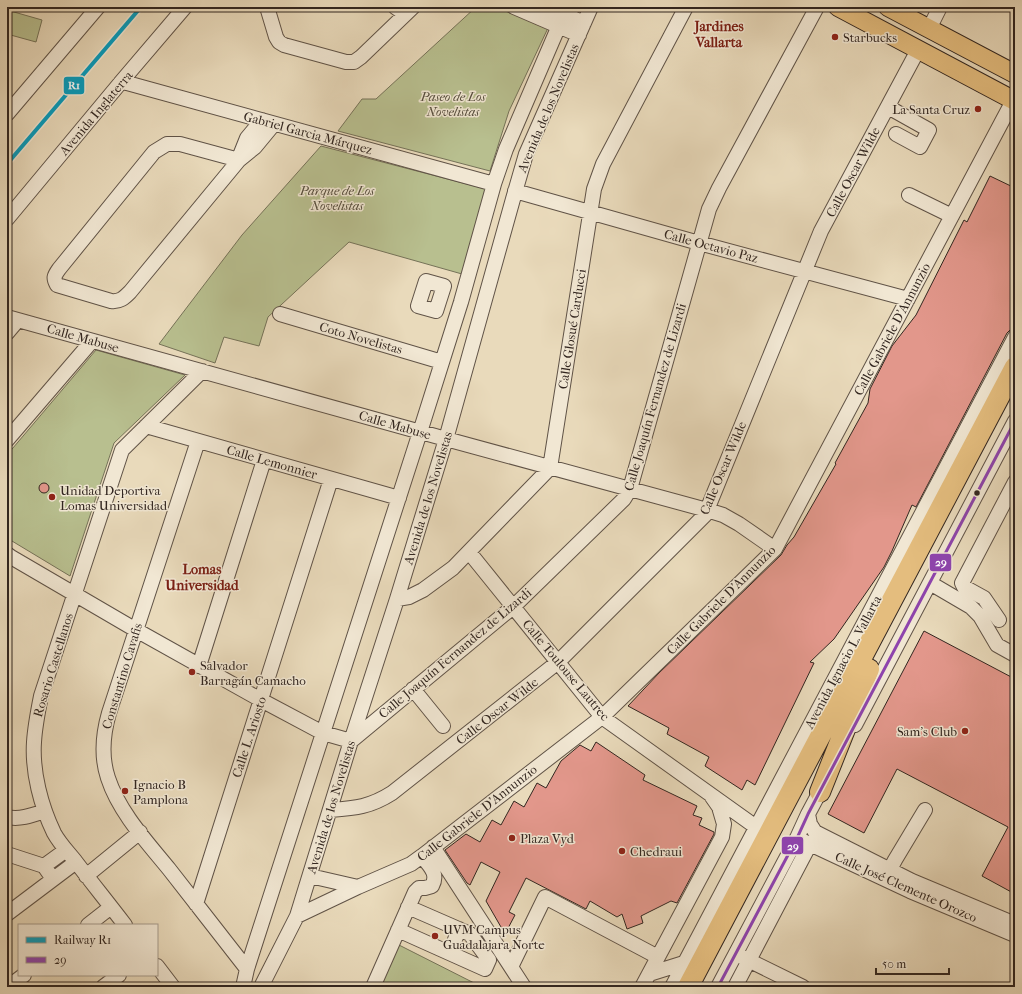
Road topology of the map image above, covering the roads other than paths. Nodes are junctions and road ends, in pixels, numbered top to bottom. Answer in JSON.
{"nodes":[{"id":1,"x":98,"y":7,"type":"edge"},
{"id":2,"x":185,"y":7,"type":"edge"},
{"id":3,"x":267,"y":7,"type":"edge"},
{"id":4,"x":514,"y":7,"type":"edge"},
{"id":5,"x":548,"y":7,"type":"edge"},
{"id":6,"x":591,"y":7,"type":"edge"},
{"id":7,"x":686,"y":7,"type":"edge"},
{"id":8,"x":817,"y":7,"type":"edge"},
{"id":9,"x":838,"y":7,"type":"edge"},
{"id":10,"x":888,"y":7,"type":"edge"},
{"id":11,"x":940,"y":7,"type":"edge"},
{"id":12,"x":404,"y":9,"type":"edge"},
{"id":13,"x":563,"y":16,"type":"edge"},
{"id":14,"x":582,"y":29,"type":"junction"},
{"id":15,"x":929,"y":29,"type":"junction"},
{"id":16,"x":918,"y":50,"type":"junction"},
{"id":17,"x":1015,"y":74,"type":"edge"},
{"id":18,"x":121,"y":82,"type":"junction"},
{"id":19,"x":1014,"y":100,"type":"edge"},
{"id":20,"x":888,"y":107,"type":"junction"},
{"id":21,"x":7,"y":114,"type":"edge"},
{"id":22,"x":268,"y":122,"type":"junction"},
{"id":23,"x":896,"y":134,"type":"dead end"},
{"id":24,"x":238,"y":160,"type":"junction"},
{"id":25,"x":494,"y":184,"type":"junction"},
{"id":26,"x":515,"y":191,"type":"junction"},
{"id":27,"x":909,"y":195,"type":"dead end"},
{"id":28,"x":590,"y":212,"type":"junction"},
{"id":29,"x":952,"y":216,"type":"junction"},
{"id":30,"x":7,"y":219,"type":"edge"},
{"id":31,"x":699,"y":243,"type":"junction"},
{"id":32,"x":805,"y":271,"type":"junction"},
{"id":33,"x":441,"y":296,"type":"dead end"},
{"id":34,"x":908,"y":298,"type":"junction"},
{"id":35,"x":461,"y":302,"type":"junction"},
{"id":36,"x":280,"y":314,"type":"dead end"},
{"id":37,"x":12,"y":318,"type":"edge"},
{"id":38,"x":7,"y":333,"type":"edge"},
{"id":39,"x":1015,"y":337,"type":"edge"},
{"id":40,"x":92,"y":340,"type":"junction"},
{"id":41,"x":1012,"y":358,"type":"edge"},
{"id":42,"x":442,"y":362,"type":"junction"},
{"id":43,"x":202,"y":371,"type":"junction"},
{"id":44,"x":1015,"y":389,"type":"edge"},
{"id":45,"x":1015,"y":420,"type":"edge"},
{"id":46,"x":146,"y":426,"type":"junction"},
{"id":47,"x":420,"y":432,"type":"junction"},
{"id":48,"x":446,"y":439,"type":"junction"},
{"id":49,"x":7,"y":440,"type":"edge"},
{"id":50,"x":198,"y":441,"type":"junction"},
{"id":51,"x":264,"y":460,"type":"junction"},
{"id":52,"x":550,"y":468,"type":"junction"},
{"id":53,"x":331,"y":479,"type":"junction"},
{"id":54,"x":1015,"y":482,"type":"edge"},
{"id":55,"x":630,"y":489,"type":"junction"},
{"id":56,"x":399,"y":498,"type":"junction"},
{"id":57,"x":707,"y":510,"type":"junction"},
{"id":58,"x":775,"y":549,"type":"junction"},
{"id":59,"x":469,"y":552,"type":"junction"},
{"id":60,"x":8,"y":556,"type":"edge"},
{"id":61,"x":930,"y":583,"type":"junction"},
{"id":62,"x":75,"y":595,"type":"junction"},
{"id":63,"x":397,"y":599,"type":"junction"},
{"id":64,"x":513,"y":606,"type":"junction"},
{"id":65,"x":999,"y":620,"type":"dead end"},
{"id":66,"x":136,"y":630,"type":"junction"},
{"id":67,"x":875,"y":654,"type":"junction"},
{"id":68,"x":1015,"y":655,"type":"edge"},
{"id":69,"x":558,"y":662,"type":"junction"},
{"id":70,"x":199,"y":666,"type":"junction"},
{"id":71,"x":413,"y":689,"type":"junction"},
{"id":72,"x":842,"y":697,"type":"junction"},
{"id":73,"x":261,"y":700,"type":"junction"},
{"id":74,"x":602,"y":717,"type":"junction"},
{"id":75,"x":443,"y":726,"type":"dead end"},
{"id":76,"x":323,"y":733,"type":"junction"},
{"id":77,"x":805,"y":734,"type":"junction"},
{"id":78,"x":350,"y":741,"type":"junction"},
{"id":79,"x":708,"y":792,"type":"junction"},
{"id":80,"x":820,"y":792,"type":"junction"},
{"id":81,"x":45,"y":810,"type":"junction"},
{"id":82,"x":330,"y":810,"type":"junction"},
{"id":83,"x":926,"y":810,"type":"dead end"},
{"id":84,"x":808,"y":814,"type":"junction"},
{"id":85,"x":7,"y":817,"type":"edge"},
{"id":86,"x":756,"y":827,"type":"junction"},
{"id":87,"x":140,"y":832,"type":"junction"},
{"id":88,"x":797,"y":838,"type":"junction"},
{"id":89,"x":810,"y":844,"type":"junction"},
{"id":90,"x":434,"y":846,"type":"junction"},
{"id":91,"x":66,"y":850,"type":"junction"},
{"id":92,"x":7,"y":854,"type":"edge"},
{"id":93,"x":422,"y":856,"type":"junction"},
{"id":94,"x":76,"y":862,"type":"junction"},
{"id":95,"x":44,"y":866,"type":"junction"},
{"id":96,"x":888,"y":875,"type":"junction"},
{"id":97,"x":86,"y":876,"type":"junction"},
{"id":98,"x":310,"y":876,"type":"junction"},
{"id":99,"x":53,"y":879,"type":"junction"},
{"id":100,"x":358,"y":887,"type":"junction"},
{"id":101,"x":196,"y":904,"type":"junction"},
{"id":102,"x":111,"y":907,"type":"junction"},
{"id":103,"x":408,"y":908,"type":"junction"},
{"id":104,"x":7,"y":914,"type":"edge"},
{"id":105,"x":297,"y":916,"type":"junction"},
{"id":106,"x":89,"y":924,"type":"edge"},
{"id":107,"x":124,"y":924,"type":"edge"},
{"id":108,"x":1015,"y":924,"type":"edge"},
{"id":109,"x":459,"y":929,"type":"junction"},
{"id":110,"x":398,"y":930,"type":"junction"},
{"id":111,"x":1015,"y":935,"type":"edge"},
{"id":112,"x":450,"y":953,"type":"junction"},
{"id":113,"x":735,"y":953,"type":"junction"},
{"id":114,"x":658,"y":957,"type":"junction"},
{"id":115,"x":749,"y":960,"type":"junction"},
{"id":116,"x":684,"y":963,"type":"junction"},
{"id":117,"x":158,"y":967,"type":"edge"},
{"id":118,"x":511,"y":967,"type":"junction"},
{"id":119,"x":247,"y":969,"type":"junction"},
{"id":120,"x":649,"y":974,"type":"junction"},
{"id":121,"x":23,"y":976,"type":"edge"},
{"id":122,"x":118,"y":976,"type":"edge"},
{"id":123,"x":8,"y":987,"type":"edge"},
{"id":124,"x":103,"y":987,"type":"edge"},
{"id":125,"x":173,"y":987,"type":"edge"},
{"id":126,"x":243,"y":987,"type":"edge"},
{"id":127,"x":261,"y":987,"type":"edge"},
{"id":128,"x":373,"y":987,"type":"edge"},
{"id":129,"x":524,"y":987,"type":"edge"},
{"id":130,"x":642,"y":987,"type":"edge"},
{"id":131,"x":672,"y":987,"type":"edge"},
{"id":132,"x":688,"y":987,"type":"edge"},
{"id":133,"x":698,"y":987,"type":"edge"},
{"id":134,"x":718,"y":987,"type":"edge"},
{"id":135,"x":735,"y":987,"type":"edge"},
{"id":136,"x":803,"y":987,"type":"edge"}],
"edges":[{"from":1,"to":21,"type":"street"},
{"from":2,"to":18,"type":"street","name":"Avenida Inglaterra"},
{"from":3,"to":12,"type":"street"},
{"from":4,"to":13,"type":"street"},
{"from":5,"to":13,"type":"street"},
{"from":6,"to":14,"type":"street","name":"Avenida de los Novelistas"},
{"from":7,"to":28,"type":"street","name":"Calle Glosué Carducci"},
{"from":8,"to":31,"type":"street","name":"Calle Joaquín Fernandez de Lizardi"},
{"from":9,"to":16,"type":"main road"},
{"from":10,"to":15,"type":"main road"},
{"from":11,"to":15,"type":"street"},
{"from":13,"to":14,"type":"street"},
{"from":13,"to":25,"type":"street","name":"Avenida de los Novelistas"},
{"from":14,"to":26,"type":"street","name":"Avenida de los Novelistas"},
{"from":15,"to":17,"type":"main road"},
{"from":16,"to":19,"type":"main road"},
{"from":16,"to":20,"type":"street","name":"Calle Oscar Wilde"},
{"from":18,"to":22,"type":"street","name":"Gabriel Garcia Márquez"},
{"from":18,"to":30,"type":"street","name":"Avenida Inglaterra"},
{"from":19,"to":29,"type":"street","name":"Calle Gabriele D'Annunzio"},
{"from":20,"to":23,"type":"street"},
{"from":20,"to":32,"type":"street","name":"Calle Oscar Wilde"},
{"from":22,"to":24,"type":"street"},
{"from":22,"to":25,"type":"street","name":"Gabriel Garcia Márquez"},
{"from":24,"to":24,"type":"street"},
{"from":25,"to":35,"type":"street","name":"Avenida de los Novelistas"},
{"from":26,"to":28,"type":"street","name":"Calle Octavio Paz"},
{"from":26,"to":48,"type":"street","name":"Avenida de los Novelistas"},
{"from":27,"to":29,"type":"street"},
{"from":28,"to":31,"type":"street","name":"Calle Octavio Paz"},
{"from":28,"to":52,"type":"street","name":"Calle Glosué Carducci"},
{"from":29,"to":34,"type":"street","name":"Calle Gabriele D'Annunzio"},
{"from":31,"to":32,"type":"street","name":"Calle Octavio Paz"},
{"from":31,"to":55,"type":"street","name":"Calle Joaquín Fernandez de Lizardi"},
{"from":32,"to":34,"type":"street","name":"Calle Octavio Paz"},
{"from":32,"to":57,"type":"street","name":"Calle Oscar Wilde"},
{"from":33,"to":35,"type":"street"},
{"from":34,"to":58,"type":"street","name":"Calle Gabriele D'Annunzio"},
{"from":35,"to":42,"type":"street","name":"Avenida de los Novelistas"},
{"from":36,"to":42,"type":"street","name":"Coto Novelistas"},
{"from":37,"to":38,"type":"street"},
{"from":37,"to":40,"type":"street","name":"Calle Mabuse"},
{"from":39,"to":41,"type":"street","name":"Avenida Ignacio L. Vallarta"},
{"from":40,"to":43,"type":"street","name":"Calle Mabuse"},
{"from":40,"to":49,"type":"street"},
{"from":41,"to":72,"type":"highway","name":"Avenida Ignacio L. Vallarta"},
{"from":41,"to":77,"type":"street","name":"Avenida Ignacio L. Vallarta"},
{"from":42,"to":47,"type":"street","name":"Avenida de los Novelistas"},
{"from":43,"to":46,"type":"street","name":"Rosario Castellanos"},
{"from":43,"to":47,"type":"street","name":"Calle Mabuse"},
{"from":44,"to":67,"type":"highway","name":"Avenida Ignacio L. Vallarta"},
{"from":45,"to":61,"type":"street"},
{"from":46,"to":50,"type":"street","name":"Calle Lemonnier"},
{"from":46,"to":62,"type":"street","name":"Rosario Castellanos"},
{"from":47,"to":48,"type":"street","name":"Calle Mabuse"},
{"from":47,"to":56,"type":"street","name":"Avenida de los Novelistas"},
{"from":48,"to":52,"type":"street","name":"Calle Mabuse"},
{"from":48,"to":63,"type":"street","name":"Avenida de los Novelistas"},
{"from":50,"to":51,"type":"street","name":"Calle Lemonnier"},
{"from":50,"to":66,"type":"street","name":"Constantino Cavafis"},
{"from":51,"to":53,"type":"street","name":"Calle Lemonnier"},
{"from":51,"to":70,"type":"street"},
{"from":52,"to":55,"type":"street","name":"Calle Mabuse"},
{"from":52,"to":59,"type":"street"},
{"from":53,"to":56,"type":"street","name":"Calle Lemonnier"},
{"from":53,"to":73,"type":"street","name":"Calle L. Ariosto"},
{"from":54,"to":65,"type":"street"},
{"from":55,"to":57,"type":"street","name":"Calle Mabuse"},
{"from":55,"to":64,"type":"street","name":"Calle Joaquín Fernandez de Lizardi"},
{"from":56,"to":76,"type":"street","name":"Avenida de los Novelistas"},
{"from":57,"to":58,"type":"street","name":"Calle Mabuse"},
{"from":57,"to":69,"type":"street","name":"Calle Oscar Wilde"},
{"from":58,"to":74,"type":"street","name":"Calle Gabriele D'Annunzio"},
{"from":59,"to":63,"type":"street"},
{"from":59,"to":64,"type":"street","name":"Calle Toulouse Lautrec"},
{"from":60,"to":62,"type":"street"},
{"from":61,"to":68,"type":"street"},
{"from":61,"to":80,"type":"street"},
{"from":62,"to":66,"type":"street"},
{"from":62,"to":81,"type":"street","name":"Rosario Castellanos"},
{"from":63,"to":78,"type":"street","name":"Avenida de los Novelistas"},
{"from":64,"to":69,"type":"street","name":"Calle Toulouse Lautrec"},
{"from":64,"to":71,"type":"street","name":"Calle Joaquín Fernandez de Lizardi"},
{"from":66,"to":70,"type":"street"},
{"from":66,"to":87,"type":"street","name":"Constantino Cavafis"},
{"from":67,"to":80,"type":"highway"},
{"from":67,"to":133,"type":"highway","name":"Avenida Ignacio L. Vallarta"},
{"from":69,"to":74,"type":"street","name":"Calle Toulouse Lautrec"},
{"from":69,"to":82,"type":"street","name":"Calle Oscar Wilde"},
{"from":70,"to":73,"type":"street"},
{"from":71,"to":75,"type":"street"},
{"from":71,"to":78,"type":"street","name":"Calle Joaquín Fernandez de Lizardi"},
{"from":72,"to":77,"type":"highway"},
{"from":72,"to":132,"type":"highway","name":"Avenida Ignacio L. Vallarta"},
{"from":73,"to":76,"type":"street"},
{"from":73,"to":101,"type":"street","name":"Calle L. Ariosto"},
{"from":74,"to":79,"type":"street","name":"Calle Toulouse Lautrec"},
{"from":74,"to":90,"type":"street","name":"Calle Gabriele D'Annunzio"},
{"from":76,"to":78,"type":"street"},
{"from":76,"to":119,"type":"street","name":"Avenida de los Novelistas"},
{"from":77,"to":86,"type":"street","name":"Avenida Ignacio L. Vallarta"},
{"from":78,"to":82,"type":"street","name":"Avenida de los Novelistas"},
{"from":79,"to":86,"type":"street","name":"Calle Toulouse Lautrec"},
{"from":79,"to":114,"type":"street"},
{"from":80,"to":84,"type":"street"},
{"from":81,"to":85,"type":"street"},
{"from":81,"to":91,"type":"street","name":"Rosario Castellanos"},
{"from":82,"to":98,"type":"street","name":"Avenida de los Novelistas"},
{"from":83,"to":96,"type":"street"},
{"from":84,"to":88,"type":"street"},
{"from":84,"to":96,"type":"street","name":"Calle José Clemente Orozco"},
{"from":86,"to":116,"type":"street","name":"Avenida Ignacio L. Vallarta"},
{"from":87,"to":97,"type":"street"},
{"from":87,"to":101,"type":"street","name":"Constantino Cavafis"},
{"from":88,"to":89,"type":"street","name":"Calle José Clemente Orozco"},
{"from":88,"to":113,"type":"street"},
{"from":89,"to":96,"type":"street","name":"Calle José Clemente Orozco"},
{"from":89,"to":115,"type":"street"},
{"from":90,"to":93,"type":"street","name":"Calle Gabriele D'Annunzio"},
{"from":90,"to":118,"type":"street"},
{"from":91,"to":94,"type":"street","name":"Rosario Castellanos"},
{"from":91,"to":95,"type":"street"},
{"from":92,"to":95,"type":"street"},
{"from":93,"to":100,"type":"street","name":"Calle Gabriele D'Annunzio"},
{"from":93,"to":103,"type":"street"},
{"from":94,"to":97,"type":"street","name":"Rosario Castellanos"},
{"from":94,"to":99,"type":"street"},
{"from":95,"to":99,"type":"street"},
{"from":96,"to":108,"type":"street","name":"Calle José Clemente Orozco"},
{"from":96,"to":111,"type":"street","name":"Calle José Clemente Orozco"},
{"from":97,"to":102,"type":"street","name":"Rosario Castellanos"},
{"from":98,"to":100,"type":"street"},
{"from":98,"to":105,"type":"street","name":"Avenida de los Novelistas"},
{"from":99,"to":104,"type":"street"},
{"from":100,"to":105,"type":"street","name":"Calle Gabriele D'Annunzio"},
{"from":101,"to":119,"type":"street","name":"Constantino Cavafis"},
{"from":102,"to":106,"type":"street"},
{"from":102,"to":107,"type":"street","name":"Rosario Castellanos"},
{"from":103,"to":109,"type":"street"},
{"from":103,"to":110,"type":"street"},
{"from":105,"to":127,"type":"street","name":"Avenida de los Novelistas"},
{"from":109,"to":112,"type":"street"},
{"from":109,"to":112,"type":"street"},
{"from":110,"to":112,"type":"street"},
{"from":110,"to":128,"type":"street"},
{"from":113,"to":115,"type":"street"},
{"from":113,"to":134,"type":"street"},
{"from":114,"to":118,"type":"street"},
{"from":114,"to":120,"type":"street"},
{"from":115,"to":135,"type":"street"},
{"from":115,"to":136,"type":"street"},
{"from":116,"to":120,"type":"street"},
{"from":116,"to":131,"type":"street","name":"Avenida Ignacio L. Vallarta"},
{"from":117,"to":125,"type":"street"},
{"from":118,"to":129,"type":"street"},
{"from":119,"to":126,"type":"street","name":"Avenida de los Novelistas"},
{"from":120,"to":130,"type":"street"},
{"from":121,"to":123,"type":"street"},
{"from":122,"to":124,"type":"street"}]}
